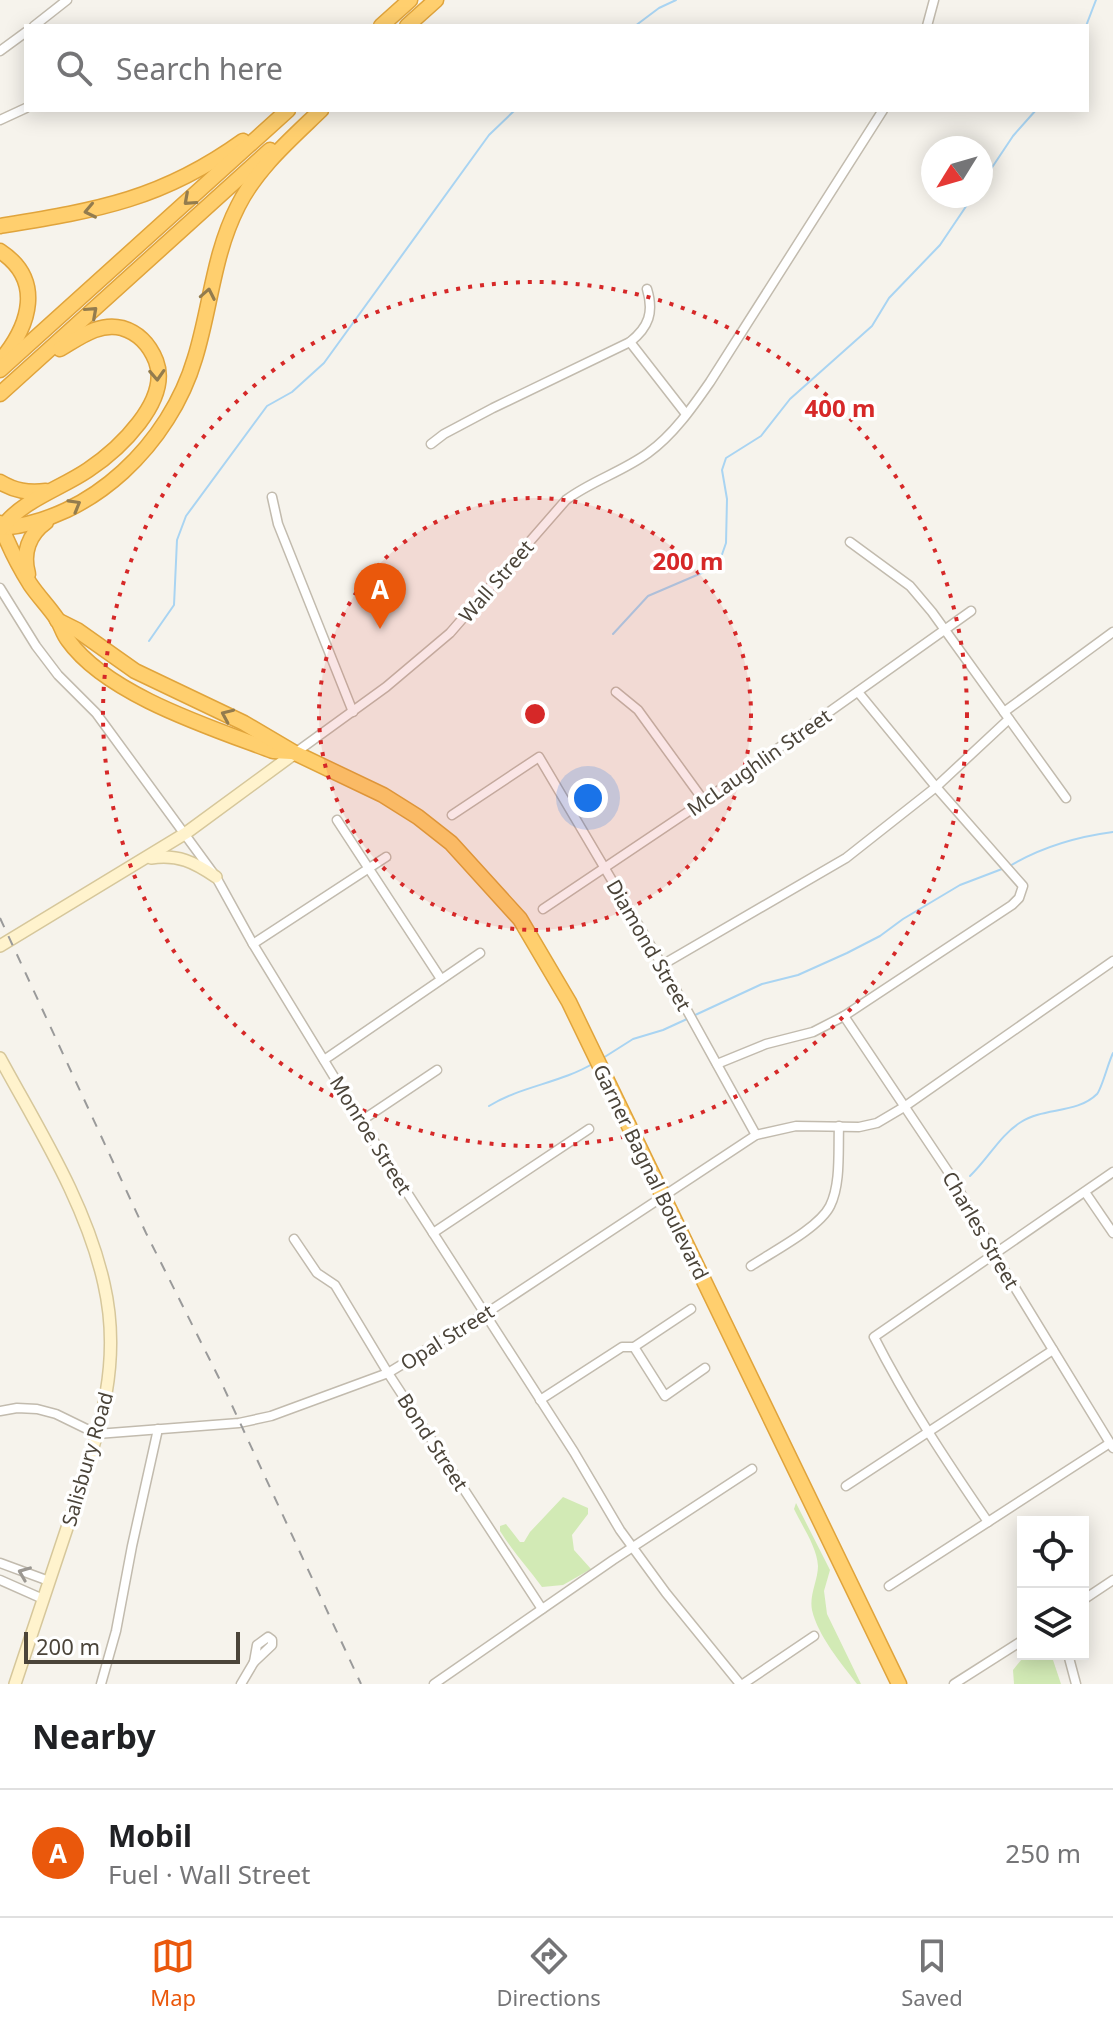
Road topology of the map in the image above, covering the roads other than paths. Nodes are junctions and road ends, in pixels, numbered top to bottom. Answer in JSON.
{"nodes":[{"id":1,"x":67,"y":0,"type":"edge"},
{"id":2,"x":410,"y":0,"type":"edge"},
{"id":3,"x":436,"y":0,"type":"edge"},
{"id":4,"x":934,"y":0,"type":"edge"},
{"id":5,"x":37,"y":24,"type":"edge"},
{"id":6,"x":383,"y":24,"type":"edge"},
{"id":7,"x":409,"y":24,"type":"edge"},
{"id":8,"x":928,"y":24,"type":"edge"},
{"id":9,"x":24,"y":33,"type":"edge"},
{"id":10,"x":0,"y":51,"type":"edge"},
{"id":11,"x":24,"y":109,"type":"edge"},
{"id":12,"x":277,"y":112,"type":"edge"},
{"id":13,"x":286,"y":112,"type":"edge"},
{"id":14,"x":316,"y":112,"type":"edge"},
{"id":15,"x":316,"y":112,"type":"edge"},
{"id":16,"x":882,"y":112,"type":"edge"},
{"id":17,"x":0,"y":120,"type":"edge"},
{"id":18,"x":0,"y":226,"type":"edge"},
{"id":19,"x":0,"y":251,"type":"edge"},
{"id":20,"x":647,"y":289,"type":"dead end"},
{"id":21,"x":630,"y":342,"type":"junction"},
{"id":22,"x":0,"y":361,"type":"edge"},
{"id":23,"x":34,"y":364,"type":"junction"},
{"id":24,"x":0,"y":370,"type":"edge"},
{"id":25,"x":0,"y":394,"type":"edge"},
{"id":26,"x":686,"y":414,"type":"junction"},
{"id":27,"x":431,"y":444,"type":"dead end"},
{"id":28,"x":0,"y":482,"type":"edge"},
{"id":29,"x":61,"y":486,"type":"junction"},
{"id":30,"x":272,"y":497,"type":"dead end"},
{"id":31,"x":50,"y":519,"type":"junction"},
{"id":32,"x":1,"y":526,"type":"edge"},
{"id":33,"x":850,"y":542,"type":"dead end"},
{"id":34,"x":31,"y":586,"type":"junction"},
{"id":35,"x":0,"y":588,"type":"edge"},
{"id":36,"x":971,"y":611,"type":"dead end"},
{"id":37,"x":945,"y":629,"type":"junction"},
{"id":38,"x":1113,"y":632,"type":"edge"},
{"id":39,"x":616,"y":692,"type":"dead end"},
{"id":40,"x":858,"y":692,"type":"junction"},
{"id":41,"x":353,"y":712,"type":"junction"},
{"id":42,"x":1007,"y":716,"type":"junction"},
{"id":43,"x":295,"y":753,"type":"junction"},
{"id":44,"x":936,"y":787,"type":"junction"},
{"id":45,"x":1066,"y":798,"type":"dead end"},
{"id":46,"x":704,"y":801,"type":"junction"},
{"id":47,"x":452,"y":815,"type":"dead end"},
{"id":48,"x":337,"y":820,"type":"dead end"},
{"id":49,"x":186,"y":833,"type":"junction"},
{"id":50,"x":386,"y":857,"type":"dead end"},
{"id":51,"x":146,"y":859,"type":"junction"},
{"id":52,"x":368,"y":869,"type":"junction"},
{"id":53,"x":605,"y":869,"type":"junction"},
{"id":54,"x":216,"y":877,"type":"junction"},
{"id":55,"x":543,"y":909,"type":"dead end"},
{"id":56,"x":253,"y":944,"type":"junction"},
{"id":57,"x":0,"y":946,"type":"edge"},
{"id":58,"x":480,"y":953,"type":"dead end"},
{"id":59,"x":1113,"y":961,"type":"edge"},
{"id":60,"x":662,"y":965,"type":"junction"},
{"id":61,"x":441,"y":979,"type":"junction"},
{"id":62,"x":844,"y":1016,"type":"junction"},
{"id":63,"x":0,"y":1058,"type":"edge"},
{"id":64,"x":324,"y":1060,"type":"junction"},
{"id":65,"x":717,"y":1064,"type":"junction"},
{"id":66,"x":437,"y":1070,"type":"dead end"},
{"id":67,"x":904,"y":1107,"type":"junction"},
{"id":68,"x":361,"y":1121,"type":"junction"},
{"id":69,"x":839,"y":1126,"type":"junction"},
{"id":70,"x":589,"y":1129,"type":"dead end"},
{"id":71,"x":756,"y":1135,"type":"junction"},
{"id":72,"x":1113,"y":1172,"type":"edge"},
{"id":73,"x":1085,"y":1192,"type":"junction"},
{"id":74,"x":662,"y":1198,"type":"junction"},
{"id":75,"x":433,"y":1233,"type":"junction"},
{"id":76,"x":1113,"y":1233,"type":"edge"},
{"id":77,"x":294,"y":1239,"type":"dead end"},
{"id":78,"x":995,"y":1255,"type":"junction"},
{"id":79,"x":751,"y":1266,"type":"dead end"},
{"id":80,"x":691,"y":1309,"type":"dead end"},
{"id":81,"x":485,"y":1314,"type":"junction"},
{"id":82,"x":634,"y":1347,"type":"junction"},
{"id":83,"x":1053,"y":1350,"type":"junction"},
{"id":84,"x":705,"y":1368,"type":"dead end"},
{"id":85,"x":388,"y":1373,"type":"junction"},
{"id":86,"x":540,"y":1400,"type":"junction"},
{"id":87,"x":0,"y":1411,"type":"edge"},
{"id":88,"x":158,"y":1429,"type":"junction"},
{"id":89,"x":927,"y":1432,"type":"junction"},
{"id":90,"x":97,"y":1434,"type":"junction"},
{"id":91,"x":1112,"y":1445,"type":"edge"},
{"id":92,"x":752,"y":1469,"type":"dead end"},
{"id":93,"x":846,"y":1486,"type":"dead end"},
{"id":94,"x":988,"y":1522,"type":"junction"},
{"id":95,"x":632,"y":1549,"type":"junction"},
{"id":96,"x":0,"y":1563,"type":"edge"},
{"id":97,"x":0,"y":1580,"type":"edge"},
{"id":98,"x":1113,"y":1580,"type":"edge"},
{"id":99,"x":49,"y":1581,"type":"junction"},
{"id":100,"x":889,"y":1586,"type":"dead end"},
{"id":101,"x":1089,"y":1596,"type":"edge"},
{"id":102,"x":43,"y":1599,"type":"junction"},
{"id":103,"x":542,"y":1609,"type":"junction"},
{"id":104,"x":814,"y":1636,"type":"dead end"},
{"id":105,"x":1017,"y":1644,"type":"edge"},
{"id":106,"x":1070,"y":1660,"type":"edge"},
{"id":107,"x":254,"y":1662,"type":"dead end"},
{"id":108,"x":15,"y":1684,"type":"edge"},
{"id":109,"x":101,"y":1684,"type":"edge"},
{"id":110,"x":241,"y":1684,"type":"edge"},
{"id":111,"x":434,"y":1684,"type":"edge"},
{"id":112,"x":741,"y":1684,"type":"edge"},
{"id":113,"x":899,"y":1684,"type":"edge"},
{"id":114,"x":954,"y":1684,"type":"edge"},
{"id":115,"x":1076,"y":1684,"type":"edge"}],
"edges":[{"from":1,"to":5,"type":"street"},
{"from":2,"to":6,"type":"highway"},
{"from":3,"to":7,"type":"highway"},
{"from":4,"to":8,"type":"street"},
{"from":9,"to":10,"type":"street"},
{"from":11,"to":17,"type":"street"},
{"from":12,"to":18,"type":"highway","one_way":true},
{"from":13,"to":24,"type":"highway","one_way":true},
{"from":23,"to":14,"type":"highway","one_way":true},
{"from":31,"to":15,"type":"highway","one_way":true},
{"from":16,"to":26,"type":"street","name":"Wall Street"},
{"from":19,"to":22,"type":"highway"},
{"from":20,"to":21,"type":"street"},
{"from":21,"to":26,"type":"street"},
{"from":21,"to":27,"type":"street"},
{"from":23,"to":25,"type":"highway"},
{"from":23,"to":29,"type":"highway","one_way":true},
{"from":26,"to":41,"type":"street","name":"Wall Street"},
{"from":28,"to":29,"type":"highway"},
{"from":29,"to":32,"type":"highway"},
{"from":30,"to":41,"type":"street"},
{"from":31,"to":32,"type":"highway"},
{"from":31,"to":34,"type":"highway"},
{"from":32,"to":34,"type":"highway","name":"Garner Bagnal Boulevard"},
{"from":33,"to":37,"type":"street"},
{"from":34,"to":43,"type":"highway","name":"Garner Bagnal Boulevard"},
{"from":35,"to":49,"type":"street","name":"Monroe Street"},
{"from":36,"to":37,"type":"street","name":"McLaughlin Street"},
{"from":37,"to":40,"type":"street","name":"McLaughlin Street"},
{"from":37,"to":42,"type":"street"},
{"from":38,"to":42,"type":"street"},
{"from":39,"to":46,"type":"street"},
{"from":40,"to":44,"type":"street"},
{"from":40,"to":46,"type":"street","name":"McLaughlin Street"},
{"from":41,"to":43,"type":"street","name":"Wall Street"},
{"from":42,"to":44,"type":"street"},
{"from":42,"to":45,"type":"street"},
{"from":43,"to":49,"type":"street","name":"Wall Street"},
{"from":43,"to":74,"type":"highway","name":"Garner Bagnal Boulevard"},
{"from":44,"to":60,"type":"street"},
{"from":44,"to":62,"type":"street"},
{"from":46,"to":53,"type":"street","name":"McLaughlin Street"},
{"from":47,"to":53,"type":"street","name":"Diamond Street"},
{"from":48,"to":52,"type":"street"},
{"from":49,"to":51,"type":"street","name":"Wall Street"},
{"from":49,"to":54,"type":"street","name":"Monroe Street"},
{"from":50,"to":52,"type":"street"},
{"from":51,"to":54,"type":"street"},
{"from":51,"to":57,"type":"street","name":"Wall Street"},
{"from":52,"to":56,"type":"street"},
{"from":52,"to":61,"type":"street"},
{"from":53,"to":55,"type":"street","name":"McLaughlin Street"},
{"from":53,"to":60,"type":"street","name":"Diamond Street"},
{"from":54,"to":56,"type":"street","name":"Monroe Street"},
{"from":56,"to":64,"type":"street","name":"Monroe Street"},
{"from":58,"to":61,"type":"street"},
{"from":59,"to":67,"type":"street"},
{"from":60,"to":65,"type":"street","name":"Diamond Street"},
{"from":61,"to":64,"type":"street"},
{"from":62,"to":65,"type":"street"},
{"from":62,"to":67,"type":"street","name":"Charles Street"},
{"from":63,"to":90,"type":"street","name":"Salisbury Road"},
{"from":64,"to":68,"type":"street","name":"Monroe Street"},
{"from":65,"to":71,"type":"street","name":"Diamond Street"},
{"from":66,"to":68,"type":"street"},
{"from":67,"to":69,"type":"street"},
{"from":67,"to":78,"type":"street","name":"Charles Street"},
{"from":68,"to":75,"type":"street","name":"Monroe Street"},
{"from":69,"to":71,"type":"street"},
{"from":69,"to":79,"type":"street"},
{"from":70,"to":75,"type":"street"},
{"from":71,"to":74,"type":"street","name":"Opal Street"},
{"from":72,"to":73,"type":"street"},
{"from":73,"to":76,"type":"street"},
{"from":73,"to":78,"type":"street"},
{"from":74,"to":81,"type":"street","name":"Opal Street"},
{"from":74,"to":113,"type":"highway","name":"Garner Bagnal Boulevard"},
{"from":75,"to":81,"type":"street","name":"Monroe Street"},
{"from":77,"to":85,"type":"street","name":"Bond Street"},
{"from":78,"to":83,"type":"street","name":"Charles Street"},
{"from":78,"to":89,"type":"street"},
{"from":80,"to":82,"type":"street"},
{"from":81,"to":85,"type":"street","name":"Opal Street"},
{"from":81,"to":86,"type":"street","name":"Monroe Street"},
{"from":82,"to":84,"type":"street"},
{"from":82,"to":86,"type":"street"},
{"from":83,"to":89,"type":"street"},
{"from":83,"to":91,"type":"street","name":"Charles Street"},
{"from":85,"to":88,"type":"street","name":"Opal Street"},
{"from":85,"to":103,"type":"street","name":"Bond Street"},
{"from":86,"to":95,"type":"street","name":"Monroe Street"},
{"from":87,"to":90,"type":"street"},
{"from":88,"to":90,"type":"street","name":"Opal Street"},
{"from":88,"to":109,"type":"street"},
{"from":89,"to":93,"type":"street"},
{"from":89,"to":94,"type":"street"},
{"from":90,"to":99,"type":"street","name":"Salisbury Road"},
{"from":91,"to":94,"type":"street"},
{"from":92,"to":95,"type":"street"},
{"from":94,"to":100,"type":"street"},
{"from":95,"to":103,"type":"street"},
{"from":95,"to":112,"type":"street","name":"Monroe Street"},
{"from":99,"to":96,"type":"street","one_way":true},
{"from":97,"to":102,"type":"street"},
{"from":98,"to":101,"type":"street"},
{"from":99,"to":102,"type":"street","name":"Salisbury Road"},
{"from":102,"to":108,"type":"street","name":"Salisbury Road"},
{"from":103,"to":111,"type":"street"},
{"from":104,"to":112,"type":"street"},
{"from":105,"to":114,"type":"street"},
{"from":106,"to":115,"type":"street"},
{"from":107,"to":110,"type":"street"}]}
